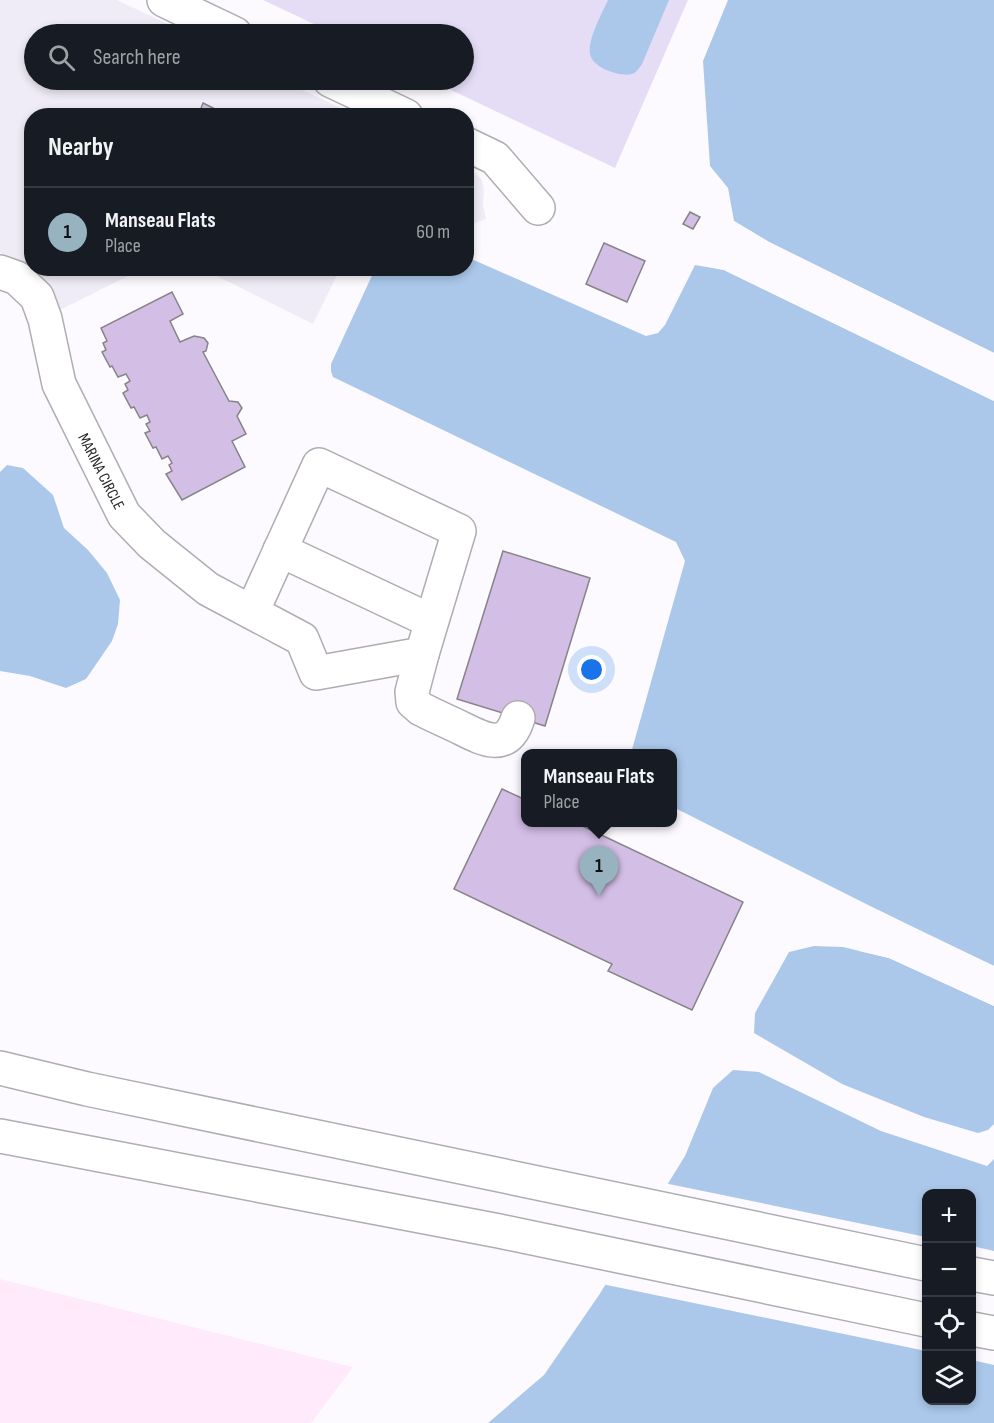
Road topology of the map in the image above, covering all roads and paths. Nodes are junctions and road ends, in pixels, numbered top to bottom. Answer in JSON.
{"nodes":[{"id":1,"x":164,"y":0,"type":"edge"},
{"id":2,"x":215,"y":24,"type":"edge"},
{"id":3,"x":351,"y":90,"type":"edge"},
{"id":4,"x":389,"y":108,"type":"edge"},
{"id":5,"x":474,"y":148,"type":"edge"},
{"id":6,"x":538,"y":208,"type":"dead end"},
{"id":7,"x":0,"y":272,"type":"edge"},
{"id":8,"x":280,"y":550,"type":"junction"},
{"id":9,"x":252,"y":612,"type":"junction"},
{"id":10,"x":431,"y":621,"type":"junction"},
{"id":11,"x":422,"y":654,"type":"junction"},
{"id":12,"x":518,"y":718,"type":"dead end"},
{"id":13,"x":0,"y":1068,"type":"edge"},
{"id":14,"x":0,"y":1136,"type":"edge"},
{"id":15,"x":922,"y":1263,"type":"edge"},
{"id":16,"x":976,"y":1275,"type":"edge"},
{"id":17,"x":994,"y":1278,"type":"edge"},
{"id":18,"x":922,"y":1319,"type":"edge"},
{"id":19,"x":976,"y":1330,"type":"edge"},
{"id":20,"x":994,"y":1333,"type":"edge"}],
"edges":[{"from":1,"to":2,"type":"main road"},
{"from":3,"to":4,"type":"main road"},
{"from":5,"to":6,"type":"main road"},
{"from":7,"to":9,"type":"main road","name":"MARINA CIRCLE"},
{"from":8,"to":9,"type":"main road"},
{"from":8,"to":10,"type":"main road"},
{"from":8,"to":10,"type":"main road"},
{"from":9,"to":11,"type":"main road","name":"MARINA CIRCLE"},
{"from":10,"to":11,"type":"main road"},
{"from":11,"to":12,"type":"main road"},
{"from":13,"to":15,"type":"main road"},
{"from":14,"to":18,"type":"main road"},
{"from":16,"to":17,"type":"main road"},
{"from":19,"to":20,"type":"main road"}]}
